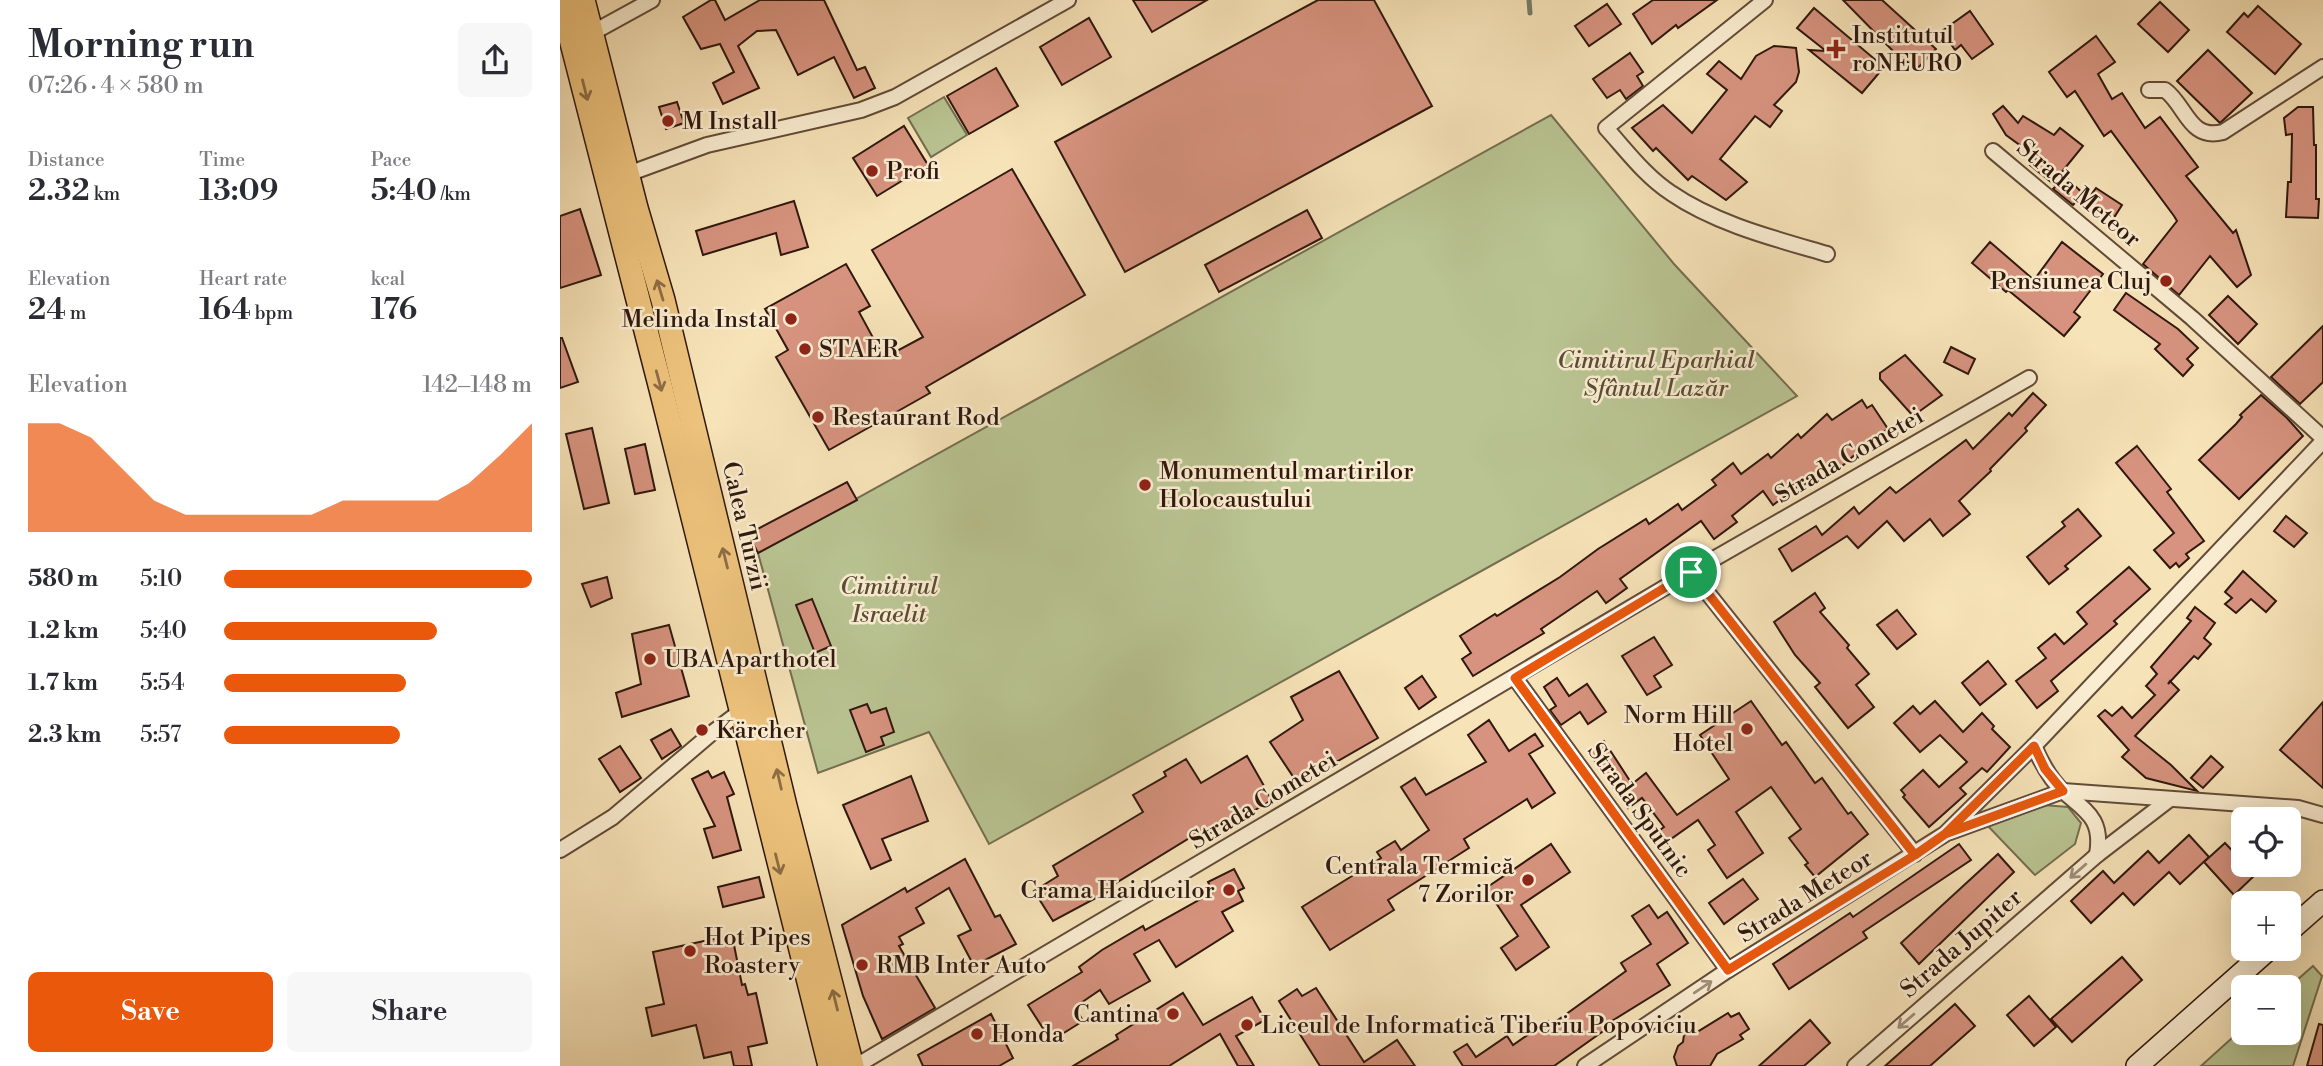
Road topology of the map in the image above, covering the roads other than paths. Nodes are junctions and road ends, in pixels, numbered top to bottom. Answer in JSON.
{"nodes":[{"id":1,"x":561,"y":0,"type":"edge"},
{"id":2,"x":583,"y":0,"type":"edge"},
{"id":3,"x":652,"y":0,"type":"edge"},
{"id":4,"x":1068,"y":0,"type":"edge"},
{"id":5,"x":1765,"y":0,"type":"edge"},
{"id":6,"x":592,"y":33,"type":"junction"},
{"id":7,"x":2323,"y":67,"type":"edge"},
{"id":8,"x":2150,"y":90,"type":"dead end"},
{"id":9,"x":1993,"y":151,"type":"dead end"},
{"id":10,"x":628,"y":174,"type":"junction"},
{"id":11,"x":1827,"y":254,"type":"dead end"},
{"id":12,"x":2029,"y":378,"type":"dead end"},
{"id":13,"x":2323,"y":440,"type":"edge"},
{"id":14,"x":1691,"y":572,"type":"junction"},
{"id":15,"x":1515,"y":678,"type":"junction"},
{"id":16,"x":741,"y":711,"type":"junction"},
{"id":17,"x":2034,"y":746,"type":"junction"},
{"id":18,"x":2063,"y":791,"type":"junction"},
{"id":19,"x":2170,"y":799,"type":"junction"},
{"id":20,"x":2323,"y":815,"type":"edge"},
{"id":21,"x":1945,"y":834,"type":"junction"},
{"id":22,"x":560,"y":850,"type":"edge"},
{"id":23,"x":1915,"y":855,"type":"junction"},
{"id":24,"x":2097,"y":855,"type":"junction"},
{"id":25,"x":2323,"y":901,"type":"edge"},
{"id":26,"x":2301,"y":921,"type":"edge"},
{"id":27,"x":2255,"y":961,"type":"edge"},
{"id":28,"x":1728,"y":970,"type":"junction"},
{"id":29,"x":830,"y":1066,"type":"edge"},
{"id":30,"x":854,"y":1066,"type":"edge"},
{"id":31,"x":1585,"y":1066,"type":"edge"},
{"id":32,"x":1855,"y":1066,"type":"edge"},
{"id":33,"x":2137,"y":1066,"type":"edge"}],
"edges":[{"from":1,"to":16,"type":"main road","name":"Calea Turzii","one_way":true},
{"from":2,"to":6,"type":"main road","name":"Calea Turzii"},
{"from":3,"to":6,"type":"street"},
{"from":4,"to":10,"type":"street"},
{"from":5,"to":11,"type":"street"},
{"from":6,"to":10,"type":"main road","name":"Calea Turzii"},
{"from":7,"to":8,"type":"street"},
{"from":9,"to":13,"type":"street","name":"Strada Meteor"},
{"from":30,"to":10,"type":"main road","name":"Calea Turzii","one_way":true},
{"from":12,"to":14,"type":"street","name":"Strada Cometei"},
{"from":13,"to":17,"type":"street","name":"Strada Meteor"},
{"from":14,"to":15,"type":"street","name":"Strada Cometei"},
{"from":14,"to":23,"type":"street"},
{"from":15,"to":28,"type":"street","name":"Strada Sputnic"},
{"from":15,"to":30,"type":"street","name":"Strada Cometei"},
{"from":16,"to":22,"type":"street"},
{"from":16,"to":29,"type":"main road","name":"Calea Turzii","one_way":true},
{"from":17,"to":18,"type":"street"},
{"from":17,"to":21,"type":"street","name":"Strada Meteor"},
{"from":18,"to":19,"type":"street"},
{"from":18,"to":21,"type":"street"},
{"from":18,"to":24,"type":"street"},
{"from":19,"to":20,"type":"street"},
{"from":19,"to":24,"type":"street","name":"Strada Jupiter"},
{"from":21,"to":23,"type":"street","name":"Strada Meteor"},
{"from":23,"to":28,"type":"street","name":"Strada Meteor"},
{"from":24,"to":32,"type":"street","name":"Strada Jupiter","one_way":true},
{"from":25,"to":26,"type":"main road"},
{"from":27,"to":33,"type":"main road"},
{"from":31,"to":28,"type":"street","name":"Strada Meteor","one_way":true}]}
